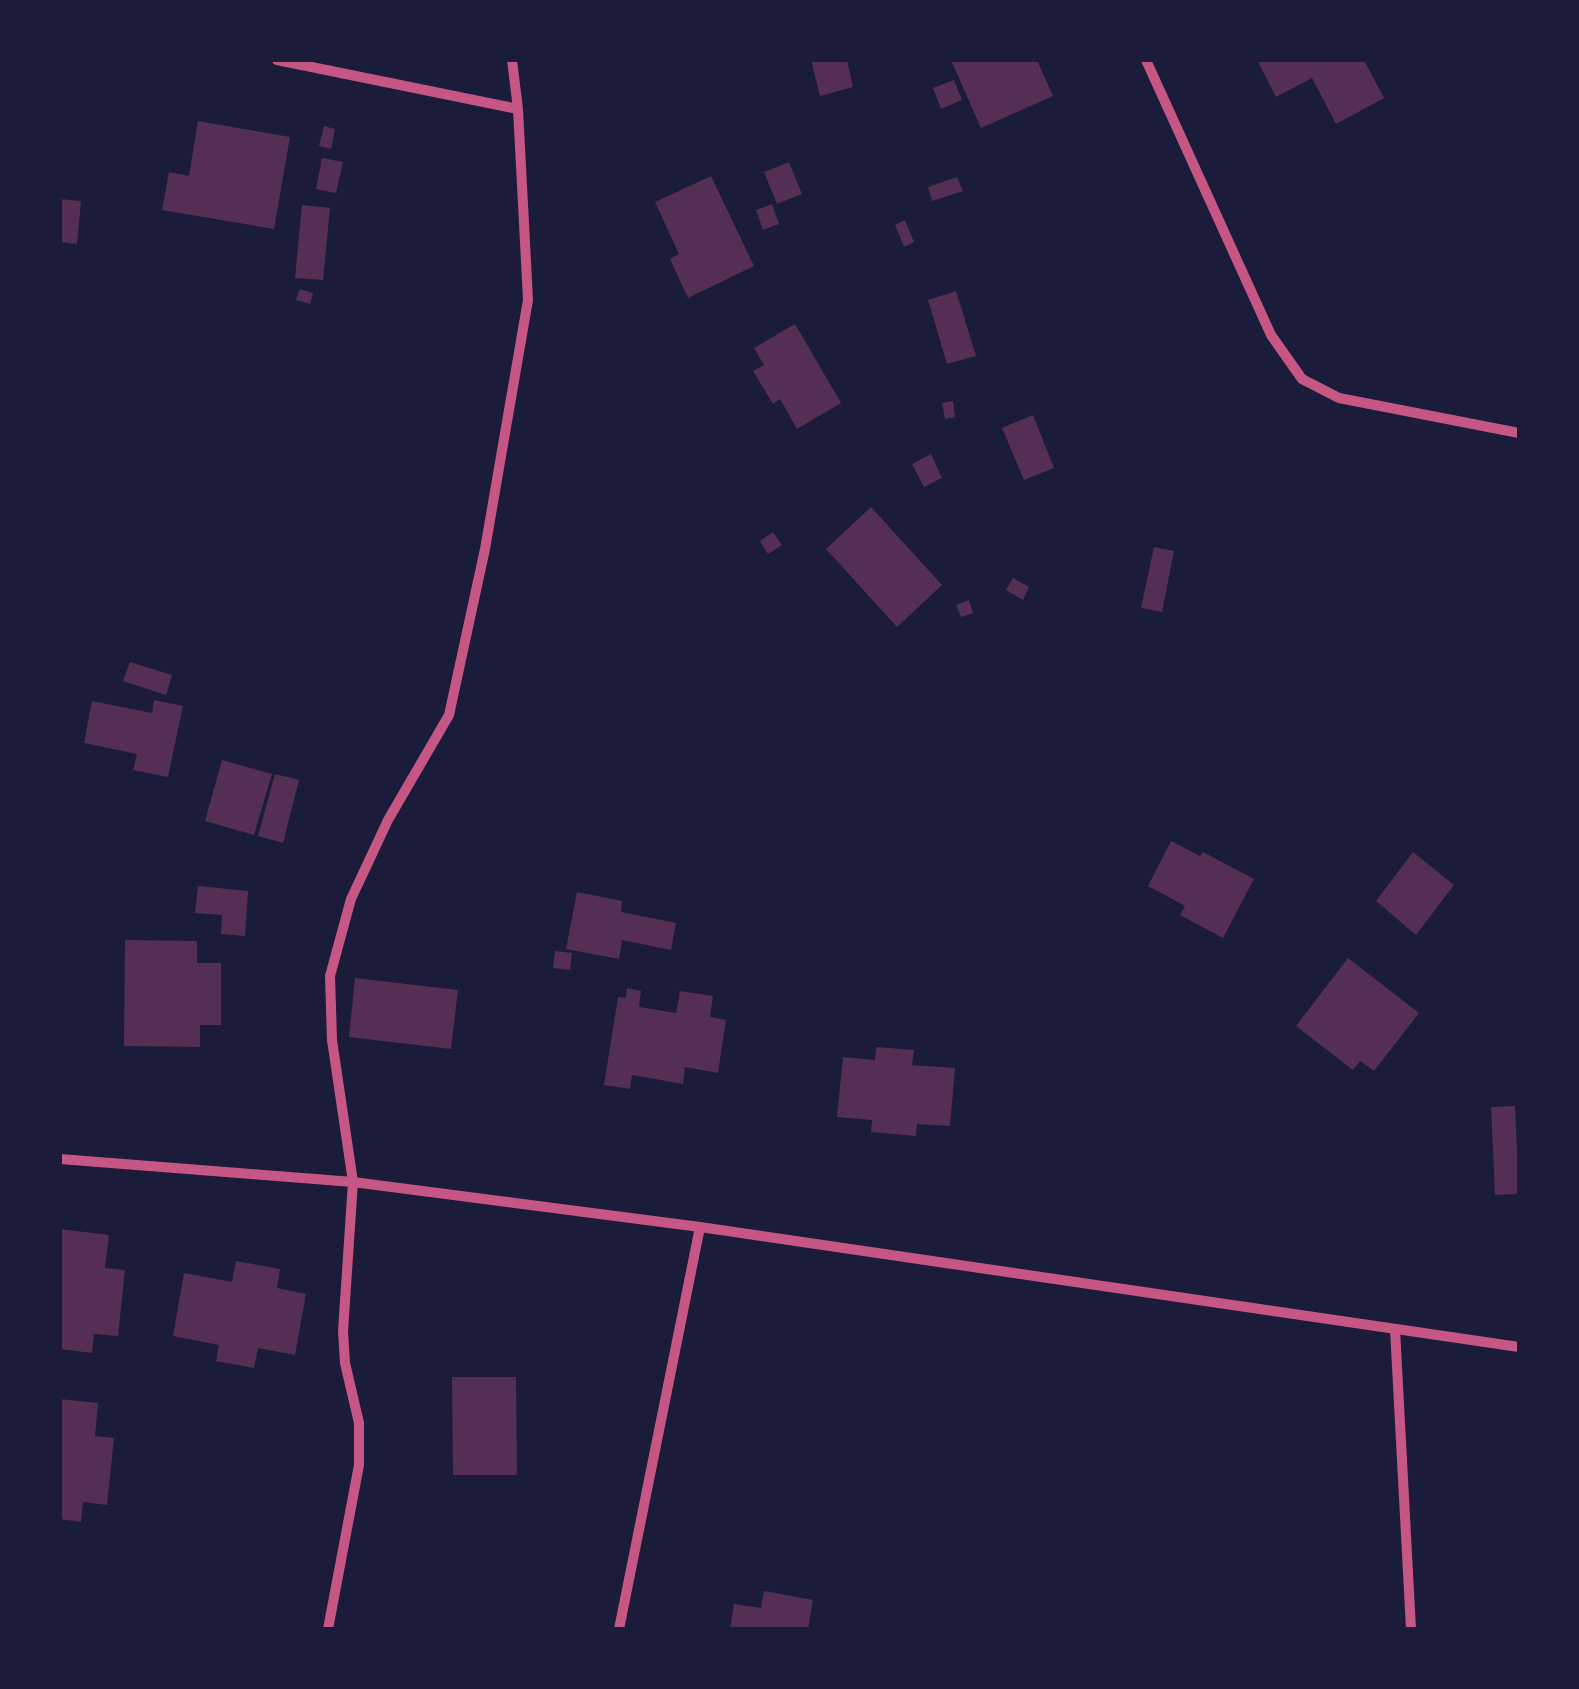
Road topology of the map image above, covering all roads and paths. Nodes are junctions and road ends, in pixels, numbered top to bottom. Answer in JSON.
{"nodes":[{"id":1,"x":277,"y":60,"type":"edge"},
{"id":2,"x":512,"y":60,"type":"edge"},
{"id":3,"x":1146,"y":60,"type":"edge"},
{"id":4,"x":518,"y":109,"type":"junction"},
{"id":5,"x":1519,"y":433,"type":"edge"},
{"id":6,"x":60,"y":1159,"type":"edge"},
{"id":7,"x":354,"y":1182,"type":"junction"},
{"id":8,"x":700,"y":1227,"type":"junction"},
{"id":9,"x":1395,"y":1329,"type":"junction"},
{"id":10,"x":1519,"y":1347,"type":"edge"},
{"id":11,"x":328,"y":1629,"type":"edge"},
{"id":12,"x":619,"y":1629,"type":"edge"},
{"id":13,"x":1411,"y":1629,"type":"edge"}],
"edges":[{"from":1,"to":4,"type":"street"},
{"from":2,"to":4,"type":"street"},
{"from":3,"to":5,"type":"street"},
{"from":4,"to":7,"type":"street"},
{"from":6,"to":7,"type":"street"},
{"from":7,"to":8,"type":"street"},
{"from":7,"to":11,"type":"street"},
{"from":8,"to":9,"type":"street"},
{"from":8,"to":12,"type":"street"},
{"from":9,"to":10,"type":"street"},
{"from":9,"to":13,"type":"street"}]}
